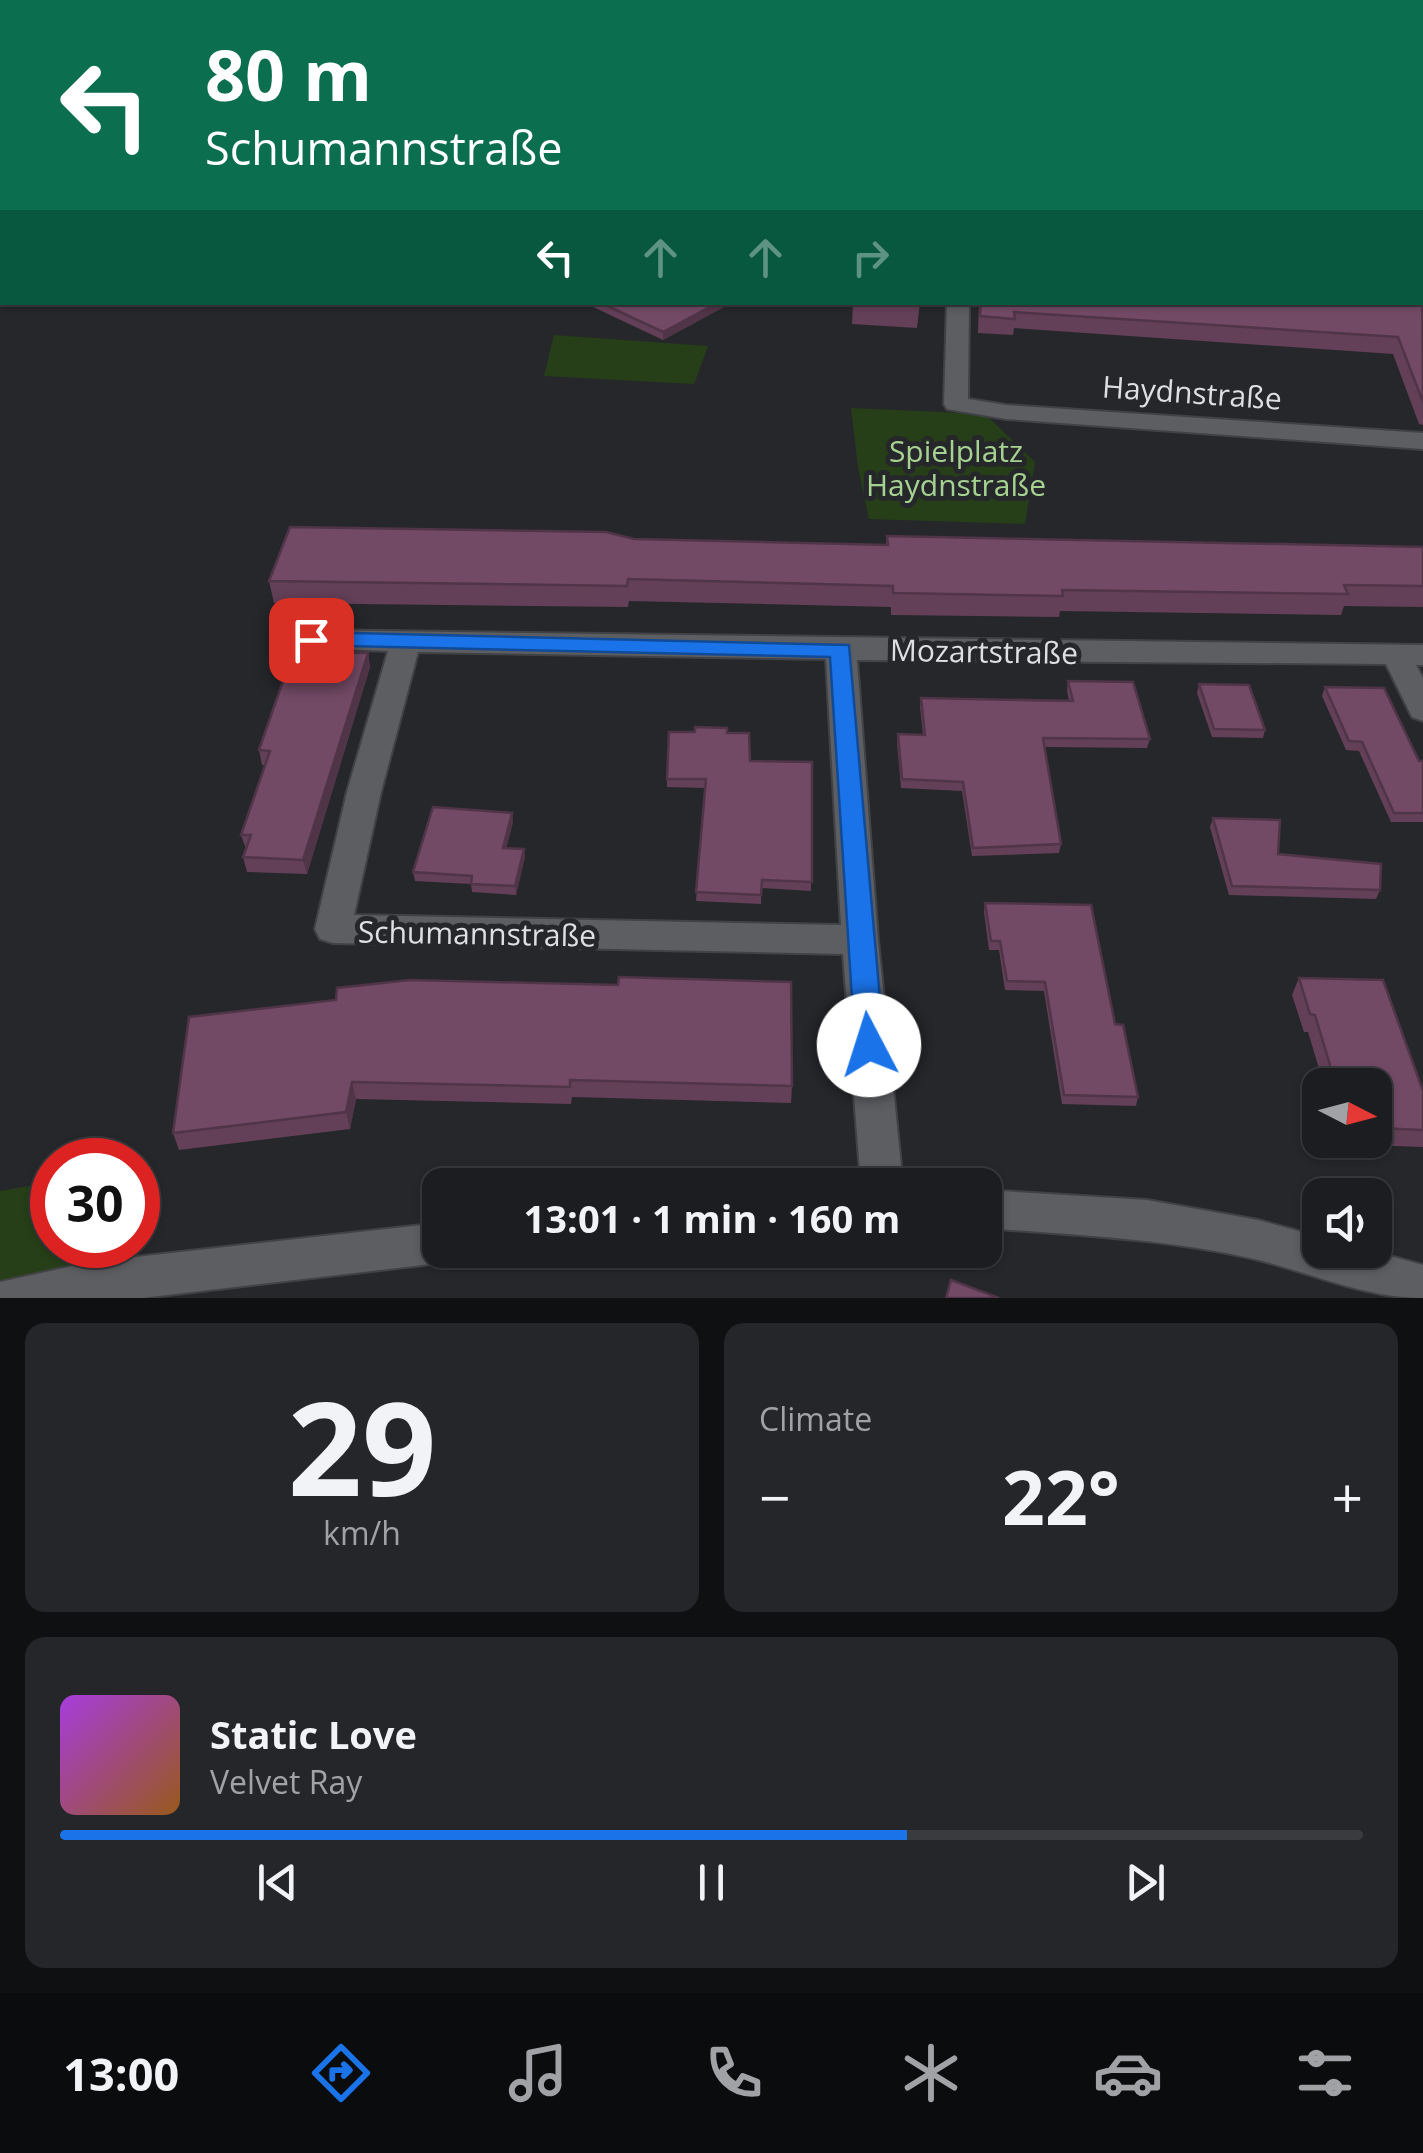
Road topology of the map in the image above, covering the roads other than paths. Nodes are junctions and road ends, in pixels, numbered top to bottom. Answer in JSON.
{"nodes":[{"id":1,"x":958,"y":305,"type":"edge"},
{"id":2,"x":1423,"y":440,"type":"edge"},
{"id":3,"x":311,"y":640,"type":"dead end"},
{"id":4,"x":406,"y":640,"type":"junction"},
{"id":5,"x":841,"y":650,"type":"junction"},
{"id":6,"x":1410,"y":656,"type":"edge"},
{"id":7,"x":1423,"y":710,"type":"edge"},
{"id":8,"x":860,"y":940,"type":"junction"},
{"id":9,"x":880,"y":1168,"type":"edge"},
{"id":10,"x":1002,"y":1211,"type":"edge"},
{"id":11,"x":422,"y":1245,"type":"edge"},
{"id":12,"x":1423,"y":1286,"type":"edge"},
{"id":13,"x":13,"y":1298,"type":"edge"}],
"edges":[{"from":1,"to":2,"type":"street","name":"Haydnstraße"},
{"from":3,"to":4,"type":"street"},
{"from":4,"to":5,"type":"street"},
{"from":4,"to":8,"type":"street","name":"Schumannstraße"},
{"from":5,"to":6,"type":"street","name":"Mozartstraße"},
{"from":5,"to":8,"type":"street"},
{"from":6,"to":7,"type":"street"},
{"from":8,"to":9,"type":"street"},
{"from":10,"to":12,"type":"street"},
{"from":11,"to":13,"type":"street"}]}
